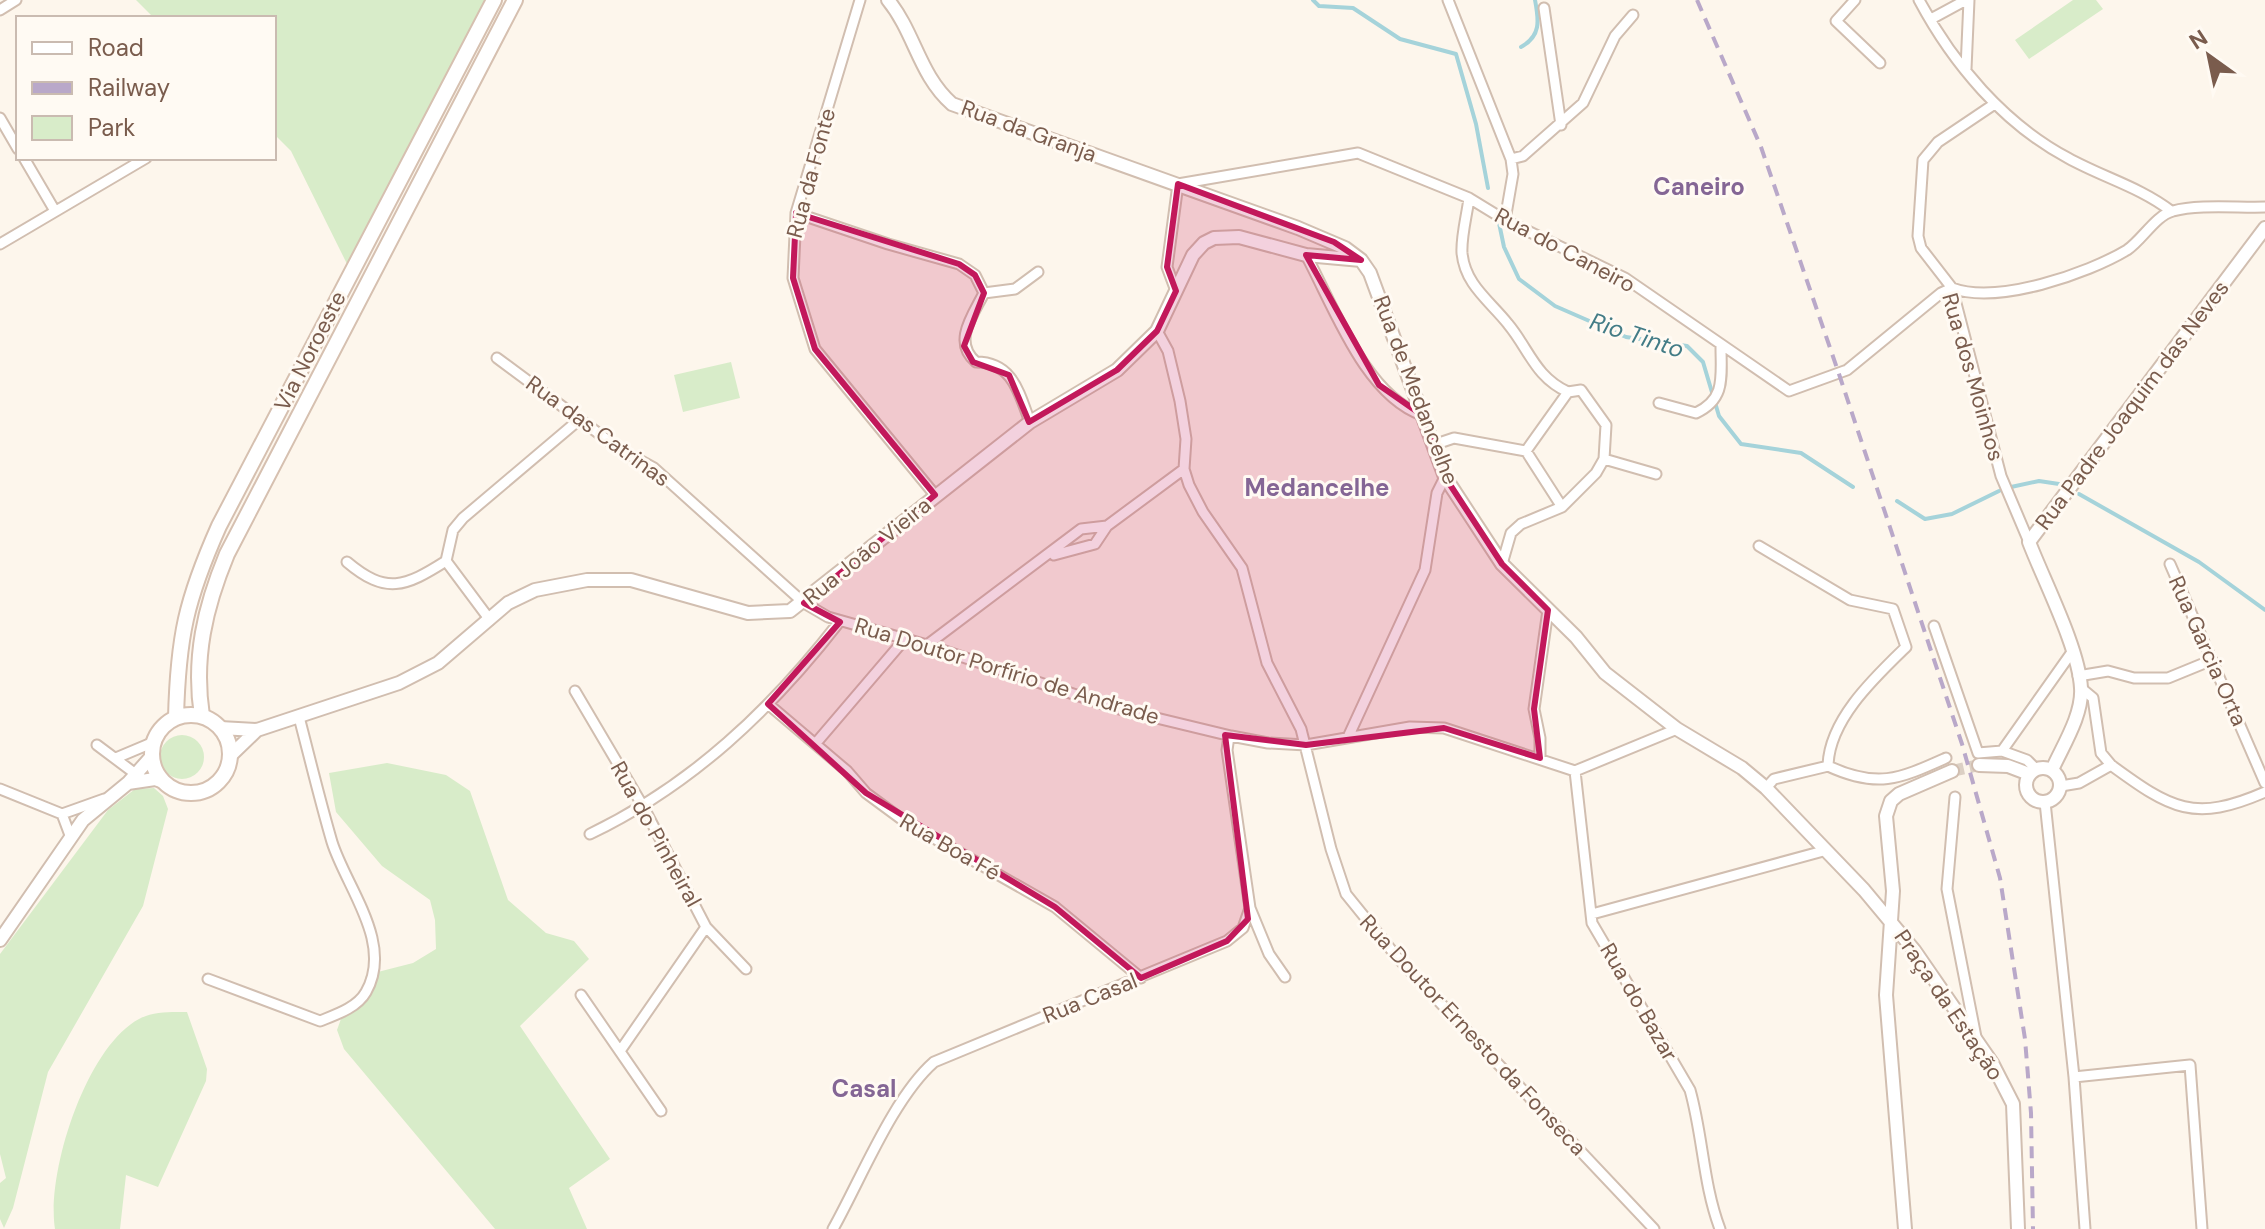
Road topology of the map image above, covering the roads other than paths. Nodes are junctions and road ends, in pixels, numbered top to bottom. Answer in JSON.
{"nodes":[{"id":1,"x":16,"y":0,"type":"edge"},
{"id":2,"x":494,"y":0,"type":"edge"},
{"id":3,"x":515,"y":0,"type":"edge"},
{"id":4,"x":860,"y":0,"type":"edge"},
{"id":5,"x":888,"y":0,"type":"edge"},
{"id":6,"x":1448,"y":0,"type":"edge"},
{"id":7,"x":1855,"y":0,"type":"edge"},
{"id":8,"x":1919,"y":0,"type":"edge"},
{"id":9,"x":1968,"y":0,"type":"edge"},
{"id":10,"x":1544,"y":8,"type":"dead end"},
{"id":11,"x":0,"y":10,"type":"edge"},
{"id":12,"x":1633,"y":15,"type":"dead end"},
{"id":13,"x":1931,"y":19,"type":"junction"},
{"id":14,"x":1880,"y":63,"type":"dead end"},
{"id":15,"x":1966,"y":69,"type":"junction"},
{"id":16,"x":1993,"y":105,"type":"junction"},
{"id":17,"x":0,"y":118,"type":"edge"},
{"id":18,"x":1561,"y":125,"type":"junction"},
{"id":19,"x":16,"y":146,"type":"edge"},
{"id":20,"x":1511,"y":159,"type":"junction"},
{"id":21,"x":25,"y":160,"type":"edge"},
{"id":22,"x":143,"y":160,"type":"edge"},
{"id":23,"x":1178,"y":184,"type":"junction"},
{"id":24,"x":1469,"y":198,"type":"junction"},
{"id":25,"x":2265,"y":207,"type":"edge"},
{"id":26,"x":55,"y":211,"type":"junction"},
{"id":27,"x":2171,"y":211,"type":"junction"},
{"id":28,"x":796,"y":213,"type":"junction"},
{"id":29,"x":1505,"y":220,"type":"junction"},
{"id":30,"x":2265,"y":228,"type":"edge"},
{"id":31,"x":0,"y":244,"type":"edge"},
{"id":32,"x":1306,"y":255,"type":"junction"},
{"id":33,"x":1361,"y":260,"type":"junction"},
{"id":34,"x":1038,"y":272,"type":"dead end"},
{"id":35,"x":1952,"y":288,"type":"junction"},
{"id":36,"x":1176,"y":291,"type":"junction"},
{"id":37,"x":984,"y":293,"type":"junction"},
{"id":38,"x":1157,"y":331,"type":"junction"},
{"id":39,"x":1721,"y":347,"type":"junction"},
{"id":40,"x":497,"y":358,"type":"dead end"},
{"id":41,"x":1568,"y":392,"type":"junction"},
{"id":42,"x":1659,"y":403,"type":"dead end"},
{"id":43,"x":1422,"y":415,"type":"junction"},
{"id":44,"x":580,"y":419,"type":"junction"},
{"id":45,"x":1030,"y":422,"type":"junction"},
{"id":46,"x":1433,"y":445,"type":"junction"},
{"id":47,"x":1526,"y":451,"type":"junction"},
{"id":48,"x":1604,"y":459,"type":"junction"},
{"id":49,"x":1184,"y":469,"type":"junction"},
{"id":50,"x":1656,"y":474,"type":"dead end"},
{"id":51,"x":1445,"y":477,"type":"junction"},
{"id":52,"x":935,"y":495,"type":"junction"},
{"id":53,"x":1562,"y":507,"type":"junction"},
{"id":54,"x":1107,"y":526,"type":"junction"},
{"id":55,"x":2029,"y":542,"type":"junction"},
{"id":56,"x":1759,"y":546,"type":"dead end"},
{"id":57,"x":1048,"y":556,"type":"junction"},
{"id":58,"x":446,"y":561,"type":"junction"},
{"id":59,"x":347,"y":562,"type":"dead end"},
{"id":60,"x":1502,"y":564,"type":"junction"},
{"id":61,"x":2170,"y":564,"type":"dead end"},
{"id":62,"x":804,"y":603,"type":"junction"},
{"id":63,"x":1548,"y":610,"type":"junction"},
{"id":64,"x":490,"y":620,"type":"junction"},
{"id":65,"x":840,"y":621,"type":"junction"},
{"id":66,"x":1934,"y":626,"type":"dead end"},
{"id":67,"x":904,"y":640,"type":"junction"},
{"id":68,"x":927,"y":645,"type":"junction"},
{"id":69,"x":2072,"y":652,"type":"junction"},
{"id":70,"x":2212,"y":660,"type":"junction"},
{"id":71,"x":2080,"y":682,"type":"junction"},
{"id":72,"x":575,"y":691,"type":"dead end"},
{"id":73,"x":768,"y":704,"type":"junction"},
{"id":74,"x":202,"y":716,"type":"junction"},
{"id":75,"x":299,"y":717,"type":"junction"},
{"id":76,"x":176,"y":718,"type":"junction"},
{"id":77,"x":220,"y":728,"type":"junction"},
{"id":78,"x":1677,"y":729,"type":"junction"},
{"id":79,"x":257,"y":730,"type":"junction"},
{"id":80,"x":1349,"y":735,"type":"junction"},
{"id":81,"x":1229,"y":736,"type":"junction"},
{"id":82,"x":816,"y":743,"type":"junction"},
{"id":83,"x":97,"y":745,"type":"dead end"},
{"id":84,"x":1306,"y":745,"type":"junction"},
{"id":85,"x":153,"y":749,"type":"junction"},
{"id":86,"x":2002,"y":751,"type":"junction"},
{"id":87,"x":230,"y":756,"type":"junction"},
{"id":88,"x":116,"y":758,"type":"junction"},
{"id":89,"x":1540,"y":758,"type":"junction"},
{"id":90,"x":1946,"y":758,"type":"tunnel mouth"},
{"id":91,"x":1979,"y":765,"type":"tunnel mouth"},
{"id":92,"x":2111,"y":765,"type":"junction"},
{"id":93,"x":1828,"y":766,"type":"junction"},
{"id":94,"x":2052,"y":770,"type":"junction"},
{"id":95,"x":1575,"y":771,"type":"junction"},
{"id":96,"x":1952,"y":771,"type":"tunnel mouth"},
{"id":97,"x":2033,"y":772,"type":"junction"},
{"id":98,"x":133,"y":779,"type":"junction"},
{"id":99,"x":164,"y":782,"type":"junction"},
{"id":100,"x":2265,"y":783,"type":"edge"},
{"id":101,"x":2061,"y":786,"type":"junction"},
{"id":102,"x":1766,"y":788,"type":"junction"},
{"id":103,"x":0,"y":789,"type":"edge"},
{"id":104,"x":2265,"y":792,"type":"edge"},
{"id":105,"x":1955,"y":797,"type":"dead end"},
{"id":106,"x":104,"y":799,"type":"junction"},
{"id":107,"x":2045,"y":802,"type":"junction"},
{"id":108,"x":644,"y":808,"type":"junction"},
{"id":109,"x":62,"y":814,"type":"junction"},
{"id":110,"x":590,"y":834,"type":"dead end"},
{"id":111,"x":71,"y":838,"type":"junction"},
{"id":112,"x":1827,"y":850,"type":"junction"},
{"id":113,"x":1250,"y":908,"type":"junction"},
{"id":114,"x":1592,"y":914,"type":"junction"},
{"id":115,"x":1891,"y":919,"type":"junction"},
{"id":116,"x":706,"y":927,"type":"junction"},
{"id":117,"x":0,"y":940,"type":"edge"},
{"id":118,"x":746,"y":969,"type":"dead end"},
{"id":119,"x":1285,"y":977,"type":"dead end"},
{"id":120,"x":1141,"y":978,"type":"junction"},
{"id":121,"x":208,"y":979,"type":"dead end"},
{"id":122,"x":581,"y":995,"type":"dead end"},
{"id":123,"x":1977,"y":1040,"type":"junction"},
{"id":124,"x":620,"y":1051,"type":"junction"},
{"id":125,"x":2074,"y":1077,"type":"junction"},
{"id":126,"x":661,"y":1111,"type":"dead end"},
{"id":127,"x":833,"y":1229,"type":"edge"},
{"id":128,"x":1654,"y":1229,"type":"edge"},
{"id":129,"x":1720,"y":1229,"type":"edge"},
{"id":130,"x":1905,"y":1229,"type":"edge"},
{"id":131,"x":2018,"y":1229,"type":"edge"},
{"id":132,"x":2085,"y":1229,"type":"edge"},
{"id":133,"x":2202,"y":1229,"type":"edge"}],
"edges":[{"from":1,"to":11,"type":"street"},
{"from":2,"to":76,"type":"main road","name":"Via Noroeste"},
{"from":3,"to":74,"type":"main road","name":"Via Noroeste"},
{"from":4,"to":28,"type":"street","name":"Rua da Fonte"},
{"from":5,"to":23,"type":"street","name":"Rua da Granja"},
{"from":6,"to":20,"type":"street"},
{"from":7,"to":14,"type":"street"},
{"from":8,"to":13,"type":"street"},
{"from":9,"to":13,"type":"street"},
{"from":9,"to":15,"type":"street"},
{"from":10,"to":18,"type":"street"},
{"from":12,"to":18,"type":"street"},
{"from":13,"to":15,"type":"street"},
{"from":15,"to":16,"type":"street"},
{"from":16,"to":27,"type":"street"},
{"from":16,"to":35,"type":"street","name":"Rua dos Moinhos"},
{"from":17,"to":19,"type":"street"},
{"from":18,"to":20,"type":"street"},
{"from":20,"to":29,"type":"street"},
{"from":21,"to":26,"type":"street"},
{"from":22,"to":26,"type":"street"},
{"from":23,"to":24,"type":"street","name":"Rua do Caneiro"},
{"from":23,"to":33,"type":"street"},
{"from":23,"to":36,"type":"street"},
{"from":24,"to":29,"type":"street","name":"Rua do Caneiro"},
{"from":24,"to":41,"type":"street"},
{"from":25,"to":27,"type":"street"},
{"from":26,"to":31,"type":"street"},
{"from":27,"to":35,"type":"street"},
{"from":28,"to":37,"type":"street"},
{"from":28,"to":52,"type":"street","name":"Rua da Fonte"},
{"from":29,"to":39,"type":"street","name":"Rua do Caneiro"},
{"from":30,"to":55,"type":"street","name":"Rua Padre Joaquim das Neves"},
{"from":32,"to":33,"type":"street","name":"Rua João Vieira"},
{"from":32,"to":36,"type":"street","name":"Rua João Vieira"},
{"from":32,"to":43,"type":"street"},
{"from":33,"to":43,"type":"street","name":"Rua de Medancelhe"},
{"from":34,"to":37,"type":"street"},
{"from":35,"to":39,"type":"street","name":"Rua do Caneiro"},
{"from":35,"to":55,"type":"street","name":"Rua dos Moinhos"},
{"from":36,"to":38,"type":"street","name":"Rua João Vieira"},
{"from":37,"to":45,"type":"street"},
{"from":38,"to":45,"type":"street","name":"Rua João Vieira"},
{"from":38,"to":49,"type":"street","name":"Rua Doutor Ernesto da Fonseca"},
{"from":39,"to":42,"type":"street"},
{"from":40,"to":44,"type":"street","name":"Rua das Catrinas"},
{"from":41,"to":47,"type":"street"},
{"from":41,"to":48,"type":"street"},
{"from":43,"to":46,"type":"street","name":"Rua de Medancelhe"},
{"from":44,"to":58,"type":"street"},
{"from":44,"to":62,"type":"street","name":"Rua das Catrinas"},
{"from":45,"to":52,"type":"street","name":"Rua João Vieira"},
{"from":46,"to":47,"type":"street"},
{"from":46,"to":51,"type":"street","name":"Rua de Medancelhe"},
{"from":47,"to":53,"type":"street"},
{"from":48,"to":50,"type":"street"},
{"from":48,"to":53,"type":"street"},
{"from":49,"to":54,"type":"street"},
{"from":49,"to":84,"type":"street","name":"Rua Doutor Ernesto da Fonseca"},
{"from":51,"to":60,"type":"street","name":"Rua de Medancelhe"},
{"from":51,"to":80,"type":"street"},
{"from":52,"to":62,"type":"street","name":"Rua João Vieira"},
{"from":53,"to":60,"type":"street"},
{"from":54,"to":57,"type":"street"},
{"from":54,"to":57,"type":"street"},
{"from":55,"to":69,"type":"street","name":"Rua Padre Joaquim das Neves"},
{"from":56,"to":93,"type":"street"},
{"from":57,"to":68,"type":"street"},
{"from":58,"to":59,"type":"street"},
{"from":58,"to":64,"type":"street"},
{"from":60,"to":63,"type":"street","name":"Rua de Medancelhe"},
{"from":61,"to":70,"type":"street","name":"Rua Garcia Orta"},
{"from":62,"to":64,"type":"street","name":"Rua João Vieira"},
{"from":62,"to":65,"type":"street","name":"Rua Doutor Porfírio de Andrade"},
{"from":63,"to":78,"type":"street","name":"Rua de Medancelhe"},
{"from":63,"to":89,"type":"street"},
{"from":64,"to":75,"type":"street","name":"Rua João Vieira"},
{"from":65,"to":67,"type":"street","name":"Rua Doutor Porfírio de Andrade"},
{"from":65,"to":73,"type":"street"},
{"from":66,"to":86,"type":"street"},
{"from":67,"to":68,"type":"street","name":"Rua Doutor Porfírio de Andrade"},
{"from":67,"to":82,"type":"street"},
{"from":68,"to":81,"type":"street","name":"Rua Doutor Porfírio de Andrade"},
{"from":69,"to":71,"type":"street","name":"Rua Padre Joaquim das Neves"},
{"from":69,"to":86,"type":"street"},
{"from":70,"to":71,"type":"street"},
{"from":70,"to":100,"type":"street","name":"Rua Garcia Orta"},
{"from":71,"to":92,"type":"street"},
{"from":71,"to":94,"type":"street","name":"Rua Padre Joaquim das Neves"},
{"from":72,"to":108,"type":"street","name":"Rua do Pinheiral"},
{"from":73,"to":82,"type":"street","name":"Rua Boa Fé"},
{"from":73,"to":108,"type":"street"},
{"from":74,"to":76,"type":"main road"},
{"from":74,"to":77,"type":"main road"},
{"from":75,"to":79,"type":"street","name":"Rua João Vieira"},
{"from":75,"to":121,"type":"street"},
{"from":76,"to":85,"type":"main road"},
{"from":77,"to":79,"type":"street","name":"Rua João Vieira"},
{"from":77,"to":87,"type":"main road"},
{"from":78,"to":95,"type":"street"},
{"from":78,"to":102,"type":"street","name":"Rua de Medancelhe"},
{"from":79,"to":87,"type":"street","name":"Rua João Vieira"},
{"from":80,"to":84,"type":"street","name":"Rua Doutor Porfírio de Andrade"},
{"from":80,"to":89,"type":"street","name":"Rua Doutor Porfírio de Andrade"},
{"from":81,"to":84,"type":"street","name":"Rua Doutor Porfírio de Andrade"},
{"from":81,"to":113,"type":"street"},
{"from":82,"to":120,"type":"street","name":"Rua Boa Fé"},
{"from":83,"to":88,"type":"street"},
{"from":84,"to":128,"type":"street","name":"Rua Doutor Ernesto da Fonseca"},
{"from":85,"to":88,"type":"street"},
{"from":85,"to":98,"type":"street"},
{"from":85,"to":99,"type":"main road"},
{"from":86,"to":97,"type":"street"},
{"from":87,"to":99,"type":"main road"},
{"from":88,"to":98,"type":"street"},
{"from":89,"to":95,"type":"street","name":"Rua Doutor Porfírio de Andrade"},
{"from":90,"to":93,"type":"street"},
{"from":91,"to":97,"type":"street"},
{"from":92,"to":101,"type":"street"},
{"from":92,"to":104,"type":"street"},
{"from":93,"to":102,"type":"street"},
{"from":94,"to":97,"type":"street"},
{"from":94,"to":101,"type":"street"},
{"from":95,"to":114,"type":"street","name":"Rua do Bazar"},
{"from":96,"to":115,"type":"street","name":"Praça da Estação"},
{"from":97,"to":107,"type":"street"},
{"from":98,"to":99,"type":"street"},
{"from":98,"to":106,"type":"street"},
{"from":101,"to":107,"type":"street"},
{"from":102,"to":112,"type":"street","name":"Rua de Medancelhe"},
{"from":103,"to":109,"type":"street"},
{"from":105,"to":123,"type":"street"},
{"from":106,"to":109,"type":"street"},
{"from":106,"to":111,"type":"street"},
{"from":107,"to":125,"type":"street"},
{"from":108,"to":110,"type":"street"},
{"from":108,"to":116,"type":"street","name":"Rua do Pinheiral"},
{"from":109,"to":111,"type":"street"},
{"from":111,"to":117,"type":"street"},
{"from":112,"to":114,"type":"street"},
{"from":112,"to":115,"type":"street","name":"Rua de Medancelhe"},
{"from":113,"to":119,"type":"street"},
{"from":113,"to":120,"type":"street","name":"Rua Casal"},
{"from":114,"to":129,"type":"street","name":"Rua do Bazar"},
{"from":115,"to":123,"type":"street","name":"Praça da Estação"},
{"from":115,"to":130,"type":"street"},
{"from":116,"to":118,"type":"street","name":"Rua do Pinheiral"},
{"from":116,"to":124,"type":"street"},
{"from":120,"to":127,"type":"street","name":"Rua Casal"},
{"from":122,"to":124,"type":"street"},
{"from":123,"to":131,"type":"street","name":"Praça da Estação"},
{"from":124,"to":126,"type":"street"},
{"from":125,"to":132,"type":"street"},
{"from":125,"to":133,"type":"street"}]}
